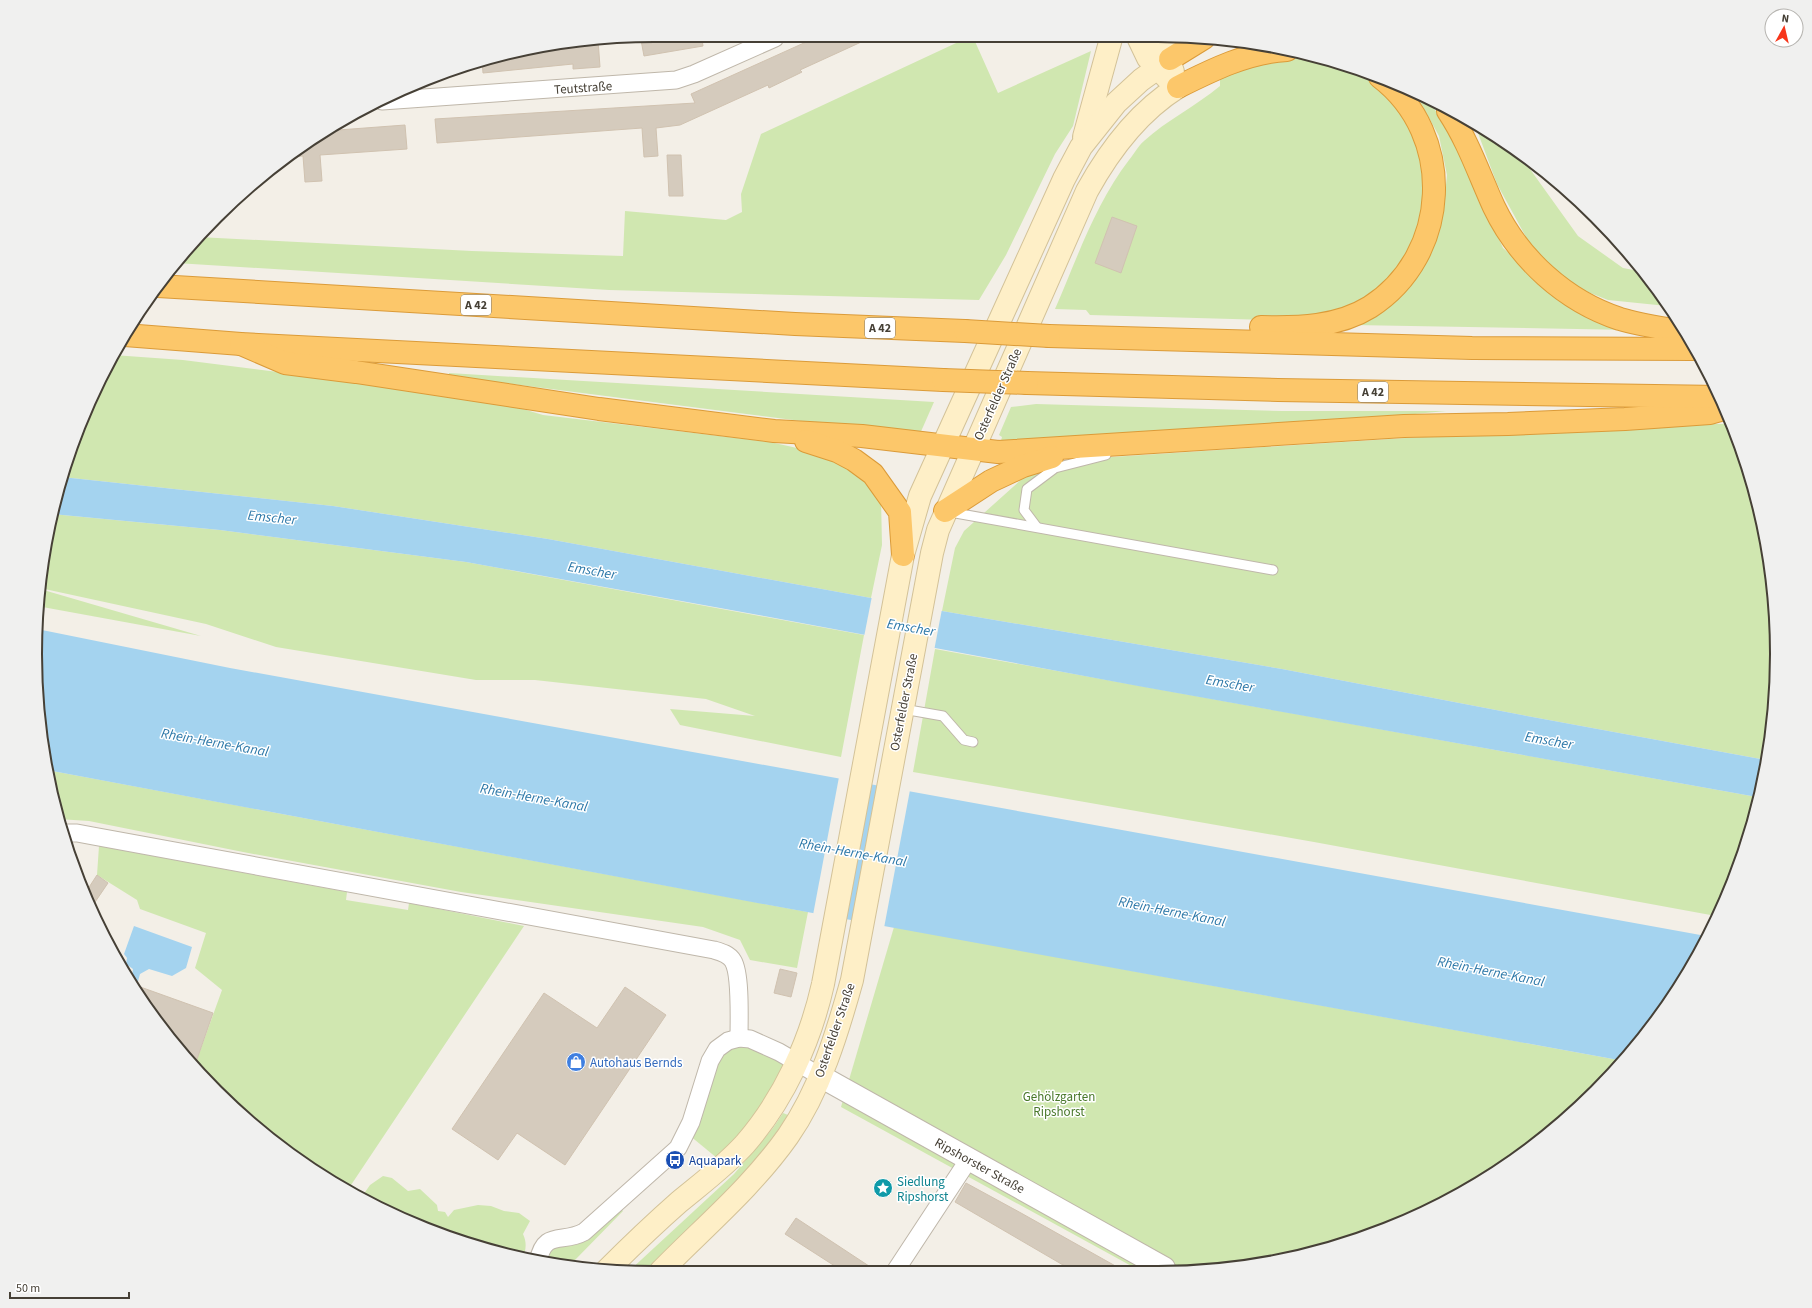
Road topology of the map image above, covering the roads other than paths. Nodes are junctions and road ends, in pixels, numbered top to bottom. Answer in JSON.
{"nodes":[{"id":1,"x":766,"y":42,"type":"edge"},
{"id":2,"x":1110,"y":42,"type":"edge"},
{"id":3,"x":1140,"y":42,"type":"edge"},
{"id":4,"x":1161,"y":42,"type":"edge"},
{"id":5,"x":1196,"y":43,"type":"edge"},
{"id":6,"x":1268,"y":52,"type":"edge"},
{"id":7,"x":1163,"y":64,"type":"junction"},
{"id":8,"x":1178,"y":87,"type":"junction"},
{"id":9,"x":1395,"y":90,"type":"edge"},
{"id":10,"x":394,"y":100,"type":"edge"},
{"id":11,"x":1453,"y":118,"type":"edge"},
{"id":12,"x":1081,"y":147,"type":"junction"},
{"id":13,"x":164,"y":286,"type":"edge"},
{"id":14,"x":1677,"y":331,"type":"edge"},
{"id":15,"x":132,"y":336,"type":"edge"},
{"id":16,"x":1199,"y":340,"type":"junction"},
{"id":17,"x":241,"y":344,"type":"junction"},
{"id":18,"x":1688,"y":348,"type":"edge"},
{"id":19,"x":1713,"y":397,"type":"edge"},
{"id":20,"x":1719,"y":410,"type":"edge"},
{"id":21,"x":774,"y":431,"type":"junction"},
{"id":22,"x":1270,"y":433,"type":"junction"},
{"id":23,"x":942,"y":446,"type":"junction"},
{"id":24,"x":1085,"y":446,"type":"junction"},
{"id":25,"x":973,"y":449,"type":"junction"},
{"id":26,"x":945,"y":511,"type":"junction"},
{"id":27,"x":1036,"y":526,"type":"junction"},
{"id":28,"x":902,"y":562,"type":"junction"},
{"id":29,"x":1273,"y":570,"type":"dead end"},
{"id":30,"x":902,"y":709,"type":"junction"},
{"id":31,"x":973,"y":742,"type":"dead end"},
{"id":32,"x":69,"y":833,"type":"edge"},
{"id":33,"x":739,"y":1038,"type":"junction"},
{"id":34,"x":797,"y":1063,"type":"junction"},
{"id":35,"x":820,"y":1076,"type":"junction"},
{"id":36,"x":969,"y":1160,"type":"junction"},
{"id":37,"x":540,"y":1255,"type":"edge"},
{"id":38,"x":613,"y":1265,"type":"edge"},
{"id":39,"x":666,"y":1266,"type":"edge"},
{"id":40,"x":899,"y":1266,"type":"edge"},
{"id":41,"x":1160,"y":1266,"type":"edge"}],
"edges":[{"from":1,"to":10,"type":"street","name":"Teutstraße"},
{"from":2,"to":12,"type":"main road","name":"Osterfelder Straße"},
{"from":3,"to":7,"type":"main road"},
{"from":4,"to":7,"type":"main road"},
{"from":5,"to":7,"type":"highway"},
{"from":6,"to":8,"type":"highway"},
{"from":7,"to":8,"type":"main road"},
{"from":7,"to":12,"type":"main road","name":"Osterfelder Straße"},
{"from":8,"to":25,"type":"main road","name":"Osterfelder Straße"},
{"from":9,"to":16,"type":"highway"},
{"from":11,"to":14,"type":"highway"},
{"from":12,"to":23,"type":"main road","name":"Osterfelder Straße"},
{"from":13,"to":16,"type":"highway","number":"A 42","bridge":true},
{"from":15,"to":17,"type":"highway","number":"A 42"},
{"from":16,"to":18,"type":"highway","number":"A 42"},
{"from":17,"to":19,"type":"highway","number":"A 42","bridge":true},
{"from":17,"to":21,"type":"highway"},
{"from":20,"to":22,"type":"highway"},
{"from":21,"to":23,"type":"highway"},
{"from":21,"to":28,"type":"highway"},
{"from":22,"to":24,"type":"highway"},
{"from":22,"to":27,"type":"lane"},
{"from":23,"to":25,"type":"highway"},
{"from":23,"to":28,"type":"main road","name":"Osterfelder Straße"},
{"from":24,"to":25,"type":"highway"},
{"from":24,"to":26,"type":"highway"},
{"from":25,"to":26,"type":"main road","name":"Osterfelder Straße"},
{"from":26,"to":27,"type":"lane"},
{"from":26,"to":30,"type":"main road","name":"Osterfelder Straße"},
{"from":27,"to":29,"type":"lane"},
{"from":28,"to":34,"type":"main road","name":"Osterfelder Straße"},
{"from":30,"to":31,"type":"lane"},
{"from":30,"to":35,"type":"main road","name":"Osterfelder Straße"},
{"from":32,"to":33,"type":"street"},
{"from":33,"to":34,"type":"street","name":"Osterfelder Straße"},
{"from":33,"to":37,"type":"street"},
{"from":34,"to":35,"type":"street","name":"Ripshorster Straße"},
{"from":34,"to":38,"type":"main road","name":"Osterfelder Straße"},
{"from":35,"to":36,"type":"street","name":"Ripshorster Straße"},
{"from":35,"to":39,"type":"main road","name":"Osterfelder Straße"},
{"from":36,"to":40,"type":"street"},
{"from":36,"to":41,"type":"street","name":"Ripshorster Straße"}]}
